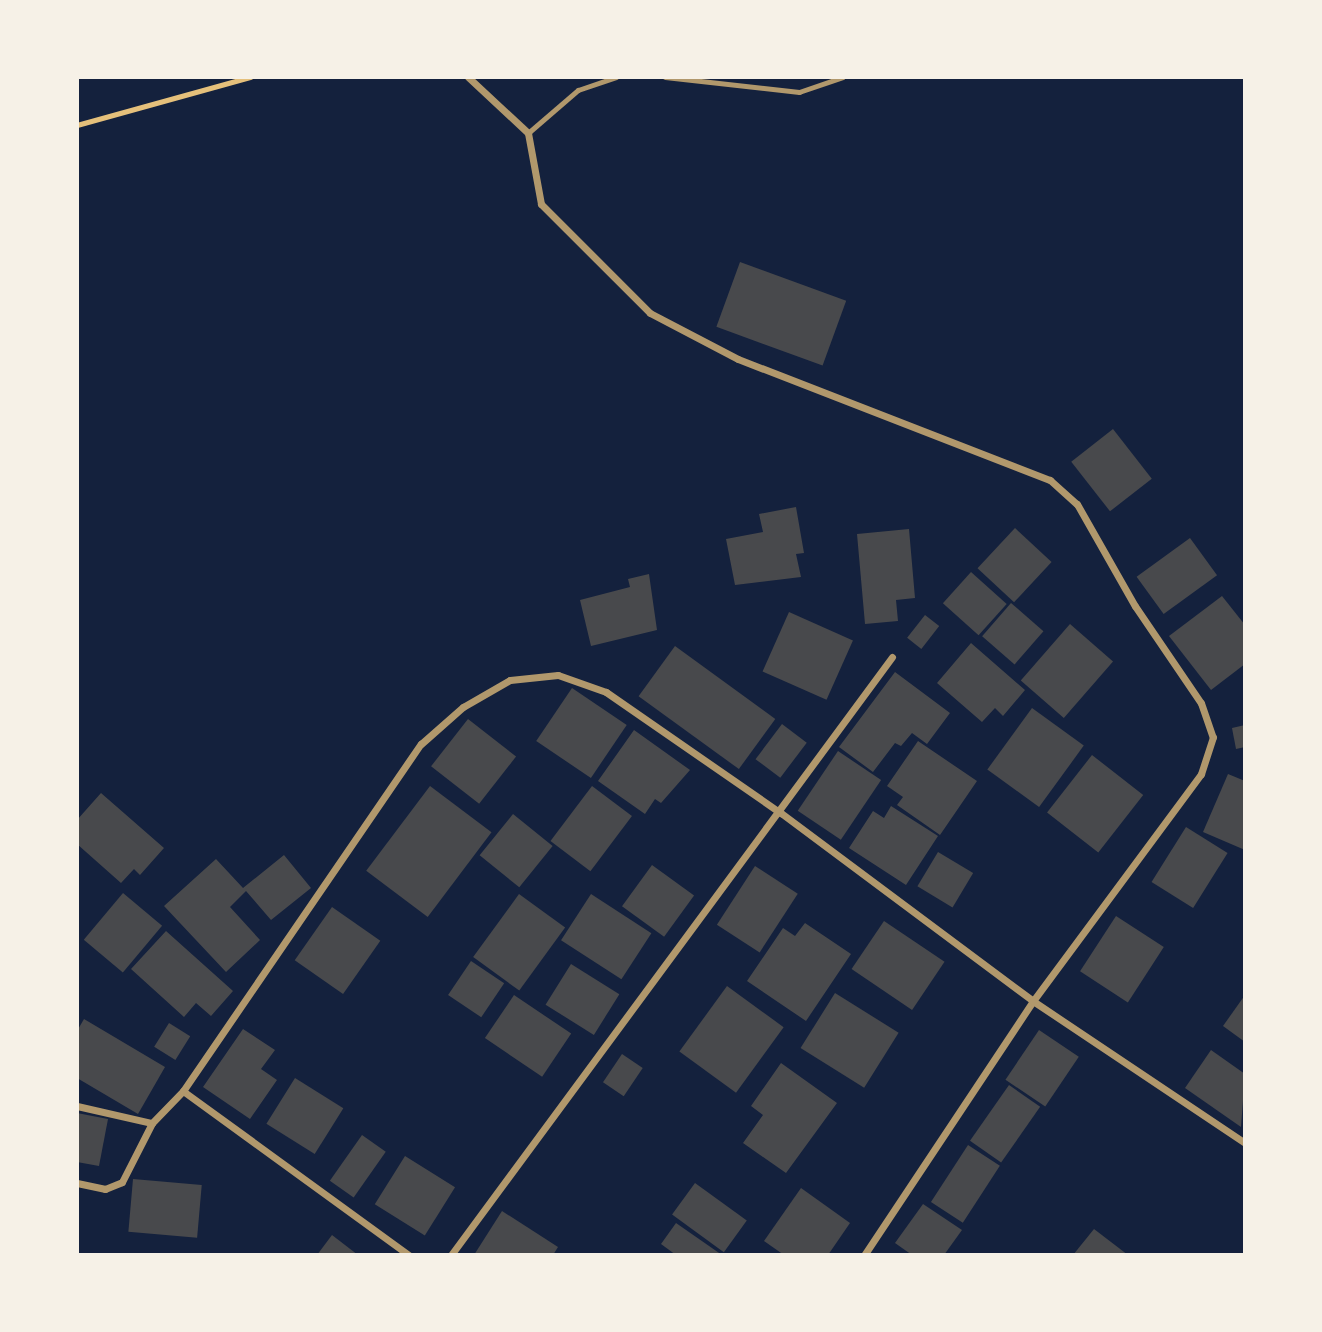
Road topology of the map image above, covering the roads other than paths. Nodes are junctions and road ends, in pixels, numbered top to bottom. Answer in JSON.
{"nodes":[{"id":1,"x":468,"y":77,"type":"edge"},
{"id":2,"x":616,"y":77,"type":"edge"},
{"id":3,"x":665,"y":77,"type":"edge"},
{"id":4,"x":843,"y":77,"type":"edge"},
{"id":5,"x":528,"y":133,"type":"junction"},
{"id":6,"x":892,"y":657,"type":"dead end"},
{"id":7,"x":781,"y":813,"type":"junction"},
{"id":8,"x":1033,"y":1001,"type":"junction"},
{"id":9,"x":183,"y":1091,"type":"junction"},
{"id":10,"x":77,"y":1106,"type":"edge"},
{"id":11,"x":152,"y":1124,"type":"junction"},
{"id":12,"x":1245,"y":1143,"type":"edge"},
{"id":13,"x":77,"y":1183,"type":"edge"},
{"id":14,"x":410,"y":1255,"type":"edge"},
{"id":15,"x":451,"y":1255,"type":"edge"},
{"id":16,"x":864,"y":1255,"type":"edge"}],
"edges":[{"from":1,"to":5,"type":"street"},
{"from":2,"to":5,"type":"lane"},
{"from":3,"to":4,"type":"lane"},
{"from":5,"to":8,"type":"street"},
{"from":6,"to":7,"type":"street"},
{"from":7,"to":8,"type":"street"},
{"from":7,"to":9,"type":"street"},
{"from":7,"to":15,"type":"street"},
{"from":8,"to":12,"type":"street"},
{"from":8,"to":16,"type":"street"},
{"from":9,"to":11,"type":"street"},
{"from":9,"to":14,"type":"street"},
{"from":10,"to":11,"type":"street"},
{"from":11,"to":13,"type":"street"}]}
